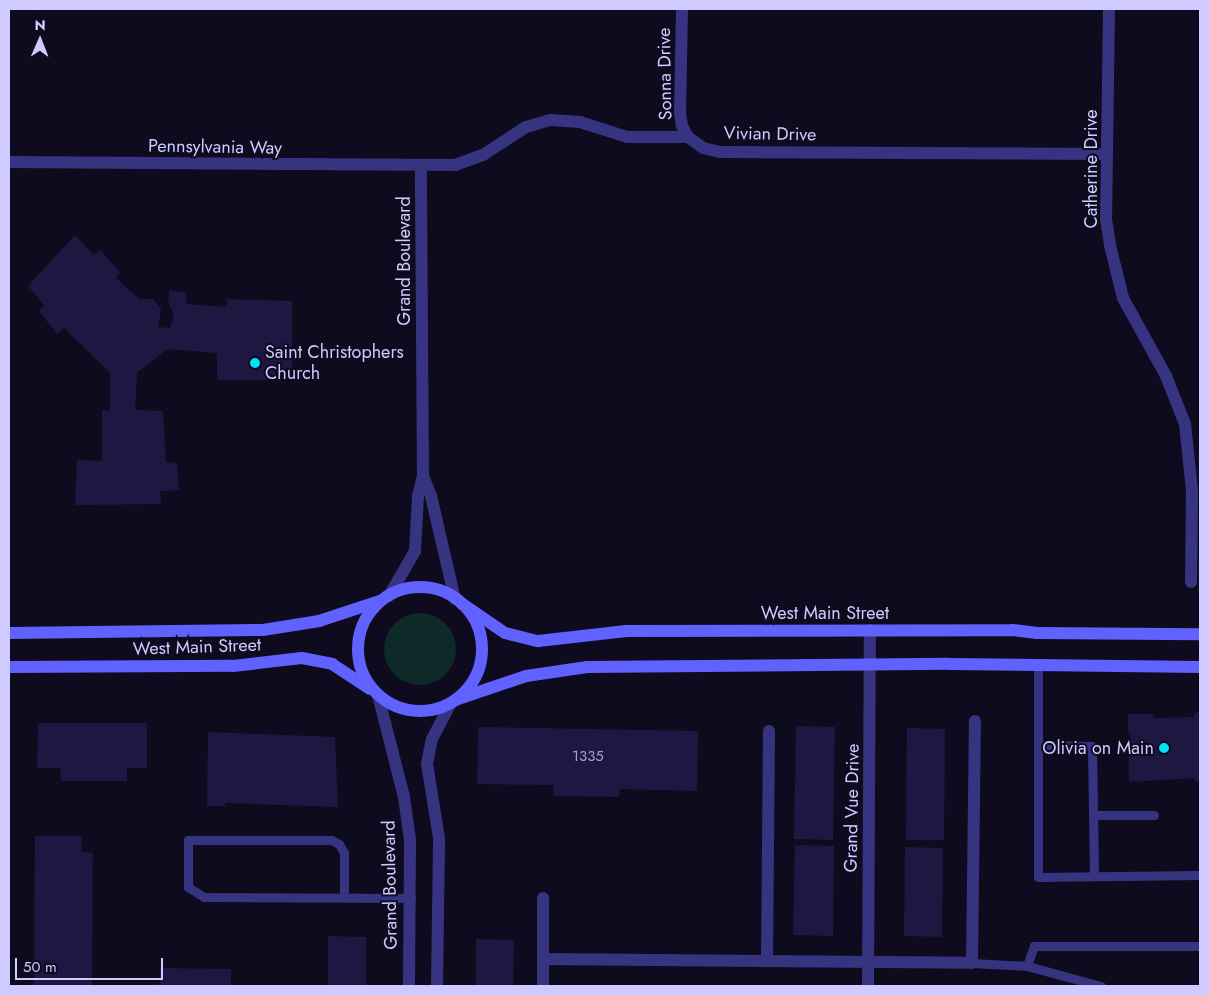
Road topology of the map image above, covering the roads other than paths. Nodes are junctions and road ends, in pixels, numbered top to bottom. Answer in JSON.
{"nodes":[{"id":1,"x":682,"y":9,"type":"edge"},
{"id":2,"x":1109,"y":9,"type":"edge"},
{"id":3,"x":688,"y":137,"type":"junction"},
{"id":4,"x":1107,"y":154,"type":"junction"},
{"id":5,"x":9,"y":162,"type":"edge"},
{"id":6,"x":421,"y":167,"type":"junction"},
{"id":7,"x":422,"y":476,"type":"junction"},
{"id":8,"x":1191,"y":582,"type":"dead end"},
{"id":9,"x":385,"y":598,"type":"junction"},
{"id":10,"x":458,"y":601,"type":"junction"},
{"id":11,"x":870,"y":630,"type":"junction"},
{"id":12,"x":9,"y":633,"type":"edge"},
{"id":13,"x":1200,"y":634,"type":"edge"},
{"id":14,"x":870,"y":665,"type":"junction"},
{"id":15,"x":9,"y":667,"type":"edge"},
{"id":16,"x":1038,"y":667,"type":"junction"},
{"id":17,"x":1200,"y":667,"type":"edge"},
{"id":18,"x":377,"y":694,"type":"junction"},
{"id":19,"x":453,"y":702,"type":"junction"},
{"id":20,"x":975,"y":721,"type":"dead end"},
{"id":21,"x":769,"y":731,"type":"dead end"},
{"id":22,"x":1038,"y":745,"type":"junction"},
{"id":23,"x":1093,"y":815,"type":"junction"},
{"id":24,"x":1154,"y":815,"type":"dead end"},
{"id":25,"x":1200,"y":875,"type":"edge"},
{"id":26,"x":1094,"y":876,"type":"junction"},
{"id":27,"x":344,"y":897,"type":"junction"},
{"id":28,"x":411,"y":898,"type":"junction"},
{"id":29,"x":543,"y":898,"type":"dead end"},
{"id":30,"x":1200,"y":946,"type":"edge"},
{"id":31,"x":543,"y":959,"type":"junction"},
{"id":32,"x":767,"y":960,"type":"junction"},
{"id":33,"x":868,"y":961,"type":"junction"},
{"id":34,"x":972,"y":963,"type":"junction"},
{"id":35,"x":1026,"y":966,"type":"junction"},
{"id":36,"x":409,"y":986,"type":"edge"},
{"id":37,"x":437,"y":986,"type":"edge"},
{"id":38,"x":543,"y":986,"type":"edge"},
{"id":39,"x":868,"y":986,"type":"edge"},
{"id":40,"x":1101,"y":986,"type":"edge"}],
"edges":[{"from":1,"to":3,"type":"street","name":"Sonna Drive"},
{"from":2,"to":4,"type":"street","name":"Catherine Drive"},
{"from":3,"to":4,"type":"street","name":"Vivian Drive"},
{"from":3,"to":6,"type":"street"},
{"from":4,"to":8,"type":"street","name":"Catherine Drive"},
{"from":5,"to":6,"type":"street","name":"Pennsylvania Way"},
{"from":6,"to":7,"type":"street","name":"Grand Boulevard"},
{"from":7,"to":9,"type":"street","name":"Grand Boulevard"},
{"from":7,"to":10,"type":"street","name":"Grand Boulevard"},
{"from":9,"to":10,"type":"main road"},
{"from":9,"to":12,"type":"main road","name":"West Main Street"},
{"from":9,"to":18,"type":"main road"},
{"from":10,"to":11,"type":"main road","name":"West Main Street"},
{"from":10,"to":19,"type":"main road"},
{"from":11,"to":13,"type":"main road","name":"West Main Street"},
{"from":11,"to":14,"type":"street","name":"Grand Vue Drive"},
{"from":14,"to":16,"type":"main road"},
{"from":14,"to":19,"type":"main road"},
{"from":14,"to":33,"type":"street","name":"Grand Vue Drive"},
{"from":15,"to":18,"type":"main road","name":"West Main Street"},
{"from":16,"to":17,"type":"main road"},
{"from":16,"to":22,"type":"lane"},
{"from":18,"to":19,"type":"main road"},
{"from":18,"to":28,"type":"street","name":"Grand Boulevard"},
{"from":19,"to":37,"type":"street"},
{"from":20,"to":34,"type":"street"},
{"from":21,"to":32,"type":"street"},
{"from":22,"to":23,"type":"lane"},
{"from":22,"to":26,"type":"lane"},
{"from":23,"to":24,"type":"lane"},
{"from":23,"to":26,"type":"lane"},
{"from":25,"to":26,"type":"lane"},
{"from":27,"to":27,"type":"lane"},
{"from":27,"to":28,"type":"lane"},
{"from":28,"to":36,"type":"street","name":"Grand Boulevard"},
{"from":29,"to":31,"type":"street"},
{"from":30,"to":35,"type":"lane"},
{"from":31,"to":32,"type":"street"},
{"from":31,"to":38,"type":"street"},
{"from":32,"to":33,"type":"street"},
{"from":33,"to":34,"type":"street"},
{"from":33,"to":39,"type":"street","name":"Grand Vue Drive"},
{"from":34,"to":35,"type":"lane"},
{"from":35,"to":40,"type":"lane"}]}
